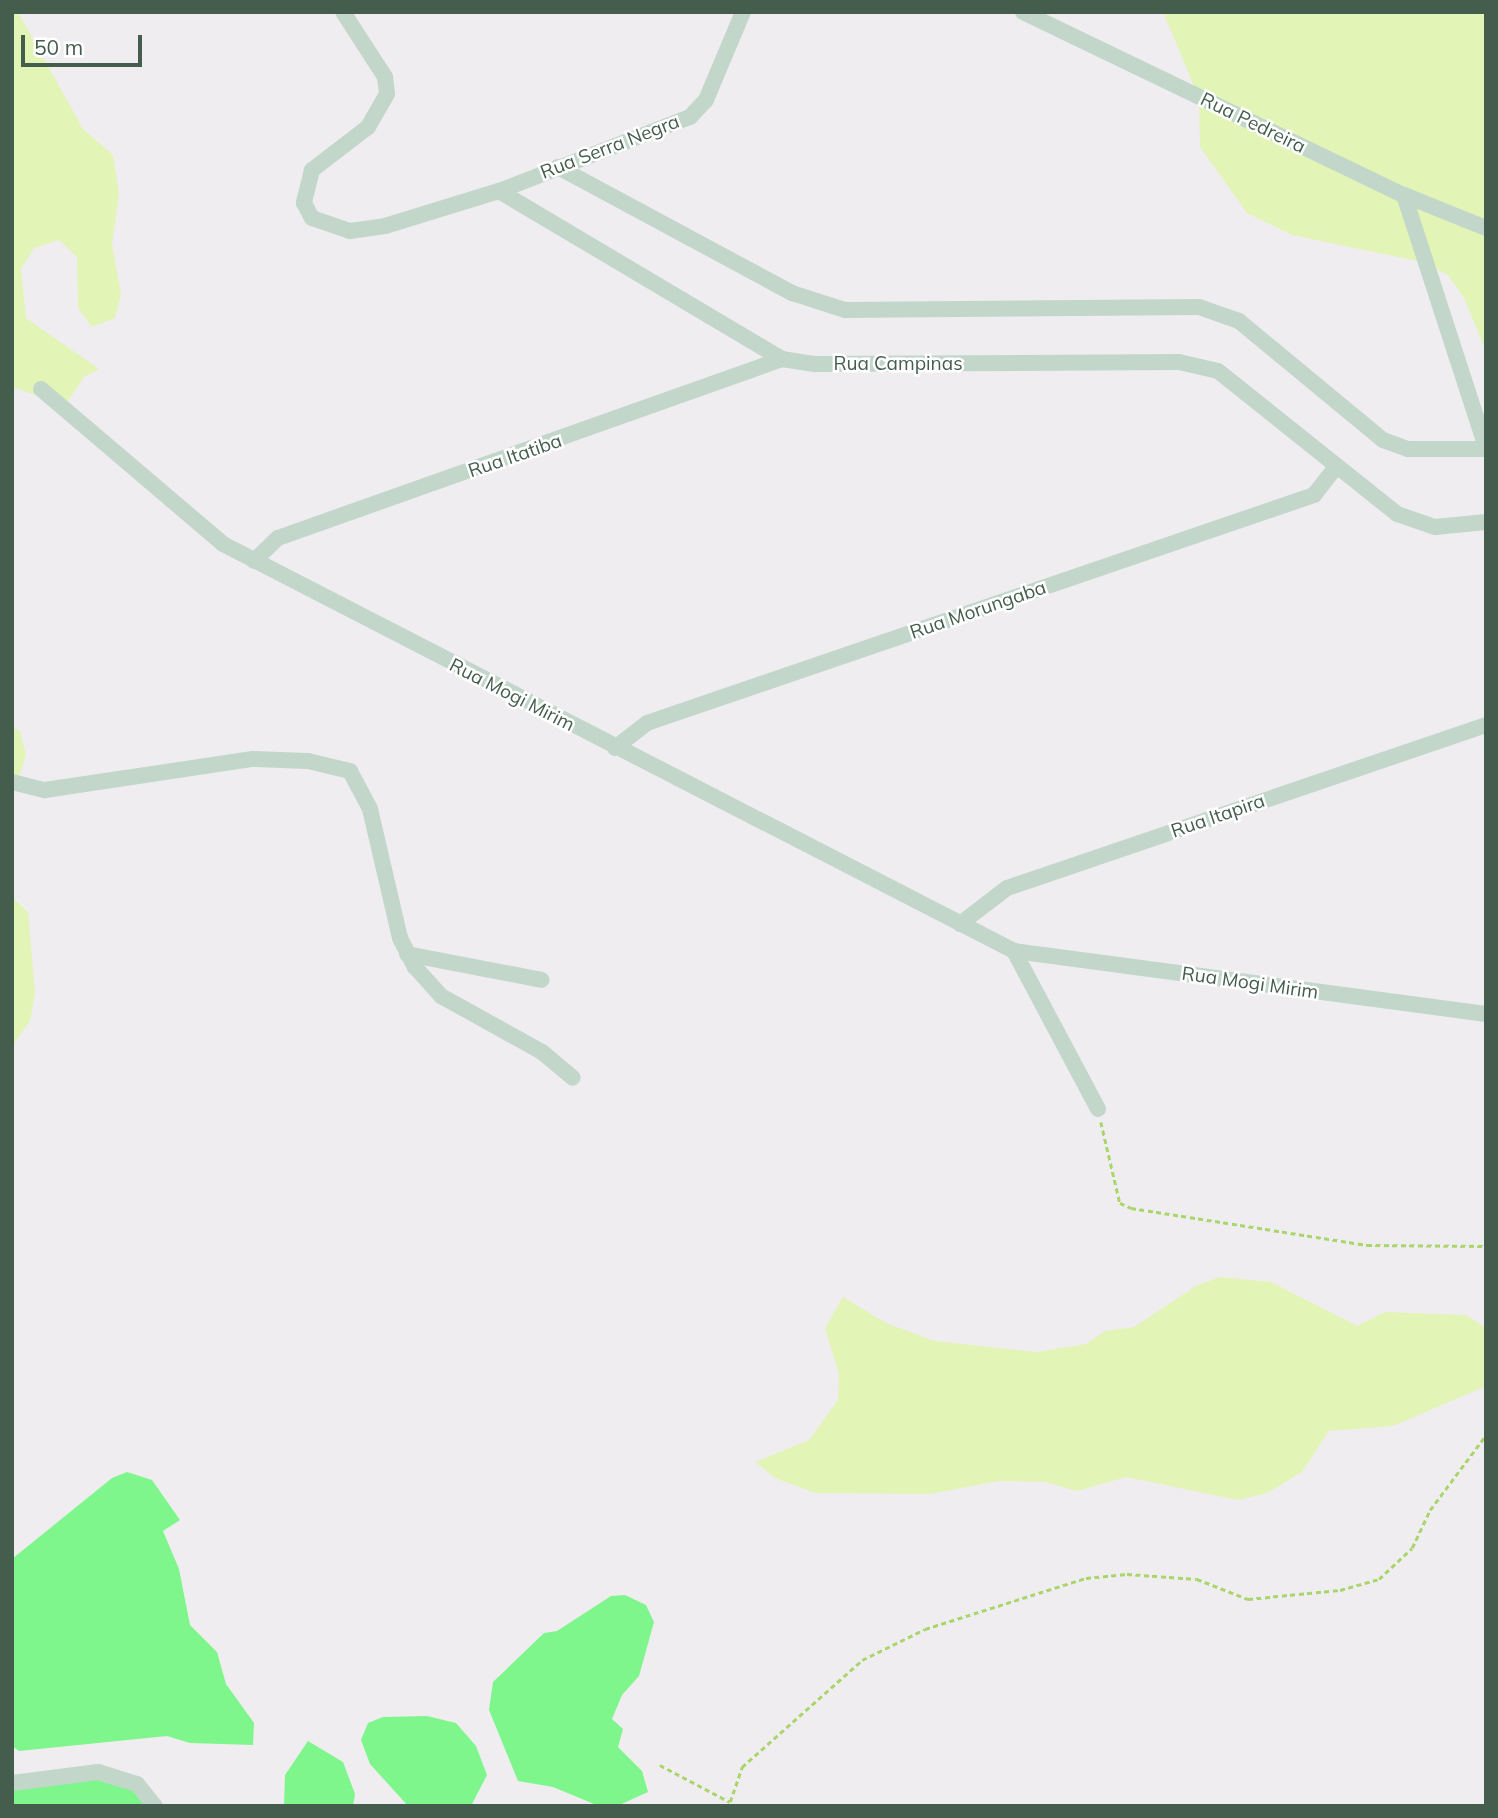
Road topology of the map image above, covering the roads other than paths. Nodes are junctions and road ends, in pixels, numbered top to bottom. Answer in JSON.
{"nodes":[{"id":1,"x":343,"y":12,"type":"edge"},
{"id":2,"x":743,"y":12,"type":"edge"},
{"id":3,"x":1023,"y":12,"type":"edge"},
{"id":4,"x":558,"y":167,"type":"junction"},
{"id":5,"x":499,"y":191,"type":"junction"},
{"id":6,"x":1404,"y":195,"type":"junction"},
{"id":7,"x":1486,"y":228,"type":"edge"},
{"id":8,"x":782,"y":359,"type":"junction"},
{"id":9,"x":41,"y":389,"type":"dead end"},
{"id":10,"x":1486,"y":448,"type":"edge"},
{"id":11,"x":1336,"y":467,"type":"junction"},
{"id":12,"x":1486,"y":522,"type":"edge"},
{"id":13,"x":254,"y":561,"type":"junction"},
{"id":14,"x":1486,"y":725,"type":"edge"},
{"id":15,"x":615,"y":748,"type":"junction"},
{"id":16,"x":12,"y":782,"type":"edge"},
{"id":17,"x":960,"y":924,"type":"junction"},
{"id":18,"x":1014,"y":951,"type":"junction"},
{"id":19,"x":407,"y":954,"type":"junction"},
{"id":20,"x":542,"y":980,"type":"dead end"},
{"id":21,"x":1486,"y":1014,"type":"edge"},
{"id":22,"x":573,"y":1078,"type":"dead end"},
{"id":23,"x":1098,"y":1109,"type":"road end"},
{"id":24,"x":12,"y":1783,"type":"edge"},
{"id":25,"x":155,"y":1806,"type":"edge"}],
"edges":[{"from":1,"to":5,"type":"street"},
{"from":2,"to":4,"type":"street","name":"Rua Serra Negra"},
{"from":3,"to":6,"type":"street","name":"Rua Pedreira"},
{"from":4,"to":5,"type":"street","name":"Rua Serra Negra"},
{"from":4,"to":10,"type":"street"},
{"from":5,"to":8,"type":"street"},
{"from":6,"to":7,"type":"street","name":"Rua Pedreira"},
{"from":6,"to":10,"type":"street"},
{"from":8,"to":11,"type":"street","name":"Rua Campinas"},
{"from":8,"to":13,"type":"street","name":"Rua Itatiba"},
{"from":9,"to":13,"type":"street","name":"Rua Mogi Mirim"},
{"from":11,"to":12,"type":"street","name":"Rua Campinas"},
{"from":11,"to":15,"type":"street","name":"Rua Morungaba"},
{"from":13,"to":15,"type":"street","name":"Rua Mogi Mirim"},
{"from":14,"to":17,"type":"street","name":"Rua Itapira"},
{"from":15,"to":17,"type":"street","name":"Rua Mogi Mirim"},
{"from":16,"to":19,"type":"street"},
{"from":17,"to":18,"type":"street","name":"Rua Mogi Mirim"},
{"from":18,"to":21,"type":"street","name":"Rua Mogi Mirim"},
{"from":18,"to":23,"type":"street"},
{"from":19,"to":20,"type":"street"},
{"from":19,"to":22,"type":"street"},
{"from":24,"to":25,"type":"street"}]}
